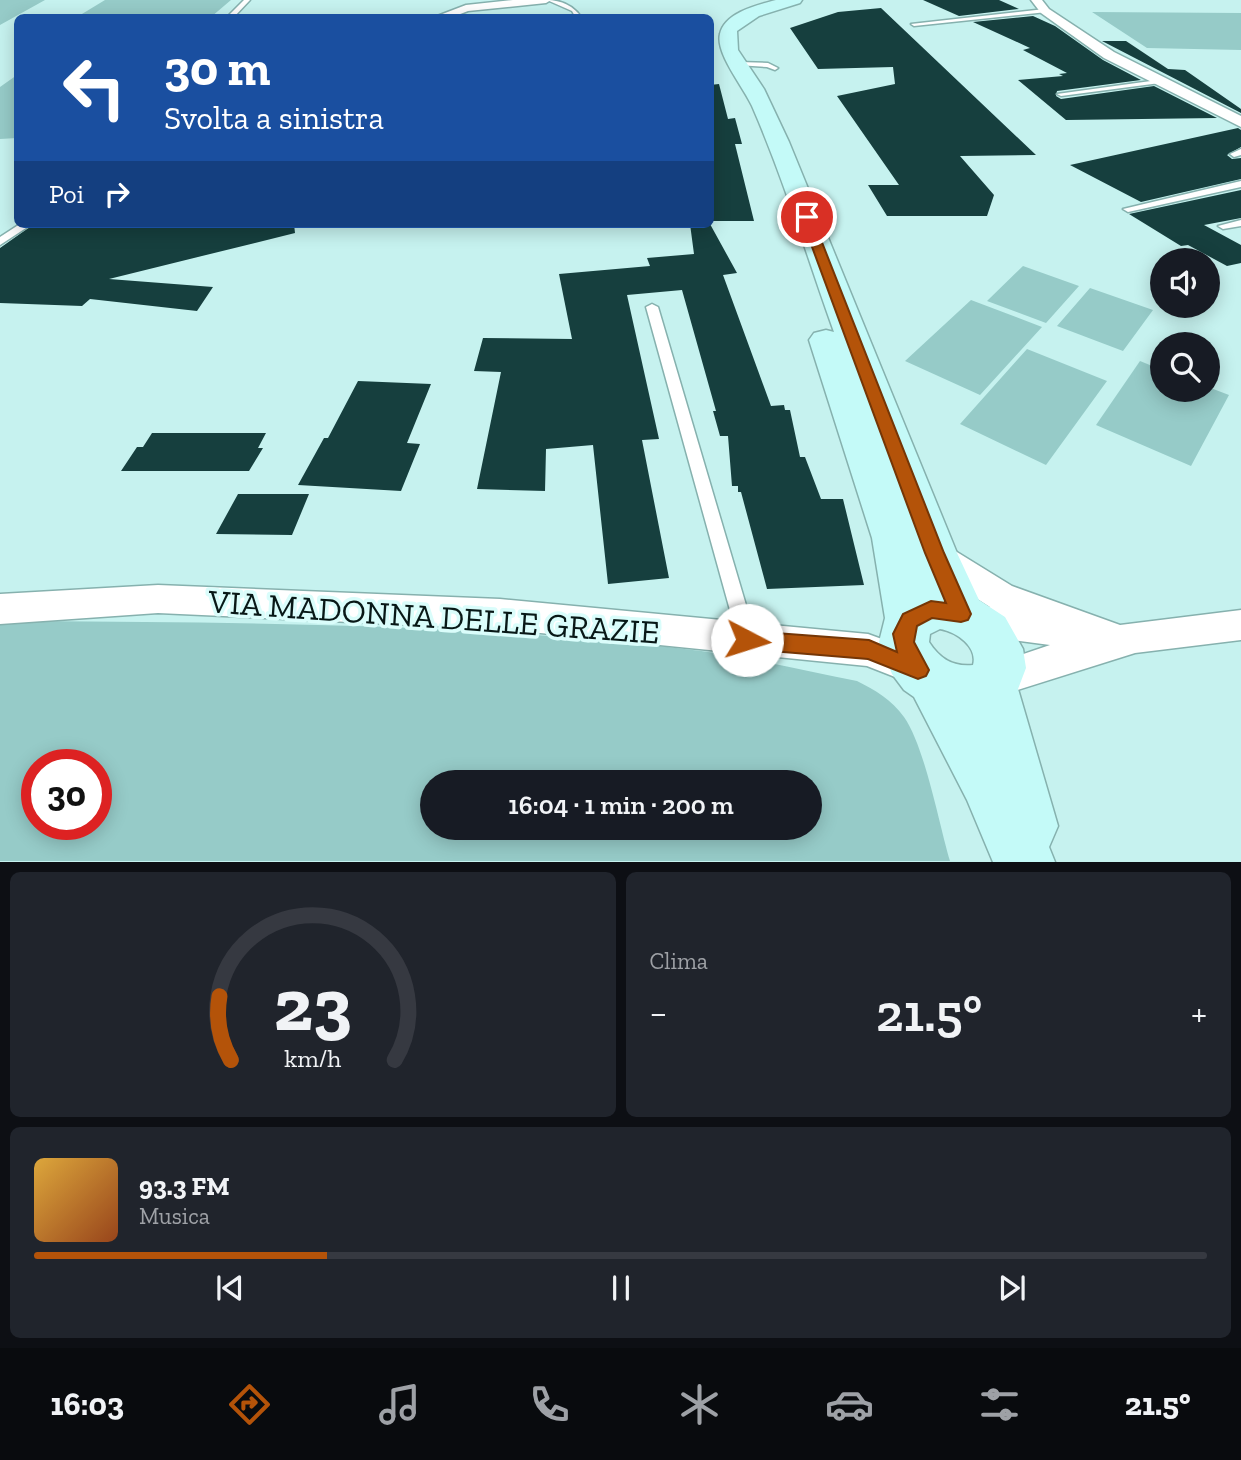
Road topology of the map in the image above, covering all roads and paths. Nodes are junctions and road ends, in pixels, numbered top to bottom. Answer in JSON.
{"nodes":[{"id":1,"x":247,"y":0,"type":"edge"},
{"id":2,"x":548,"y":0,"type":"edge"},
{"id":3,"x":776,"y":0,"type":"edge"},
{"id":4,"x":794,"y":0,"type":"edge"},
{"id":5,"x":1041,"y":5,"type":"edge"},
{"id":6,"x":471,"y":8,"type":"edge"},
{"id":7,"x":233,"y":14,"type":"edge"},
{"id":8,"x":450,"y":14,"type":"edge"},
{"id":9,"x":576,"y":14,"type":"edge"},
{"id":10,"x":914,"y":24,"type":"dead end"},
{"id":11,"x":714,"y":38,"type":"edge"},
{"id":12,"x":714,"y":50,"type":"edge"},
{"id":13,"x":738,"y":64,"type":"junction"},
{"id":14,"x":775,"y":68,"type":"dead end"},
{"id":15,"x":1158,"y":82,"type":"junction"},
{"id":16,"x":1061,"y":94,"type":"dead end"},
{"id":17,"x":1241,"y":122,"type":"edge"},
{"id":18,"x":1241,"y":184,"type":"edge"},
{"id":19,"x":1128,"y":209,"type":"dead end"},
{"id":20,"x":1241,"y":223,"type":"edge"},
{"id":21,"x":1223,"y":226,"type":"dead end"},
{"id":22,"x":21,"y":228,"type":"edge"},
{"id":23,"x":0,"y":242,"type":"edge"},
{"id":24,"x":652,"y":307,"type":"dead end"},
{"id":25,"x":934,"y":553,"type":"junction"},
{"id":26,"x":0,"y":609,"type":"edge"},
{"id":27,"x":966,"y":616,"type":"junction"},
{"id":28,"x":1241,"y":625,"type":"edge"},
{"id":29,"x":1121,"y":636,"type":"junction"},
{"id":30,"x":747,"y":640,"type":"junction"},
{"id":31,"x":907,"y":651,"type":"junction"},
{"id":32,"x":993,"y":682,"type":"junction"},
{"id":33,"x":1024,"y":862,"type":"edge"},
{"id":34,"x":1038,"y":862,"type":"edge"}],
"edges":[{"from":1,"to":7,"type":"lane"},
{"from":2,"to":6,"type":"street"},
{"from":2,"to":9,"type":"lane"},
{"from":3,"to":11,"type":"street"},
{"from":4,"to":13,"type":"street"},
{"from":5,"to":10,"type":"lane"},
{"from":5,"to":15,"type":"street"},
{"from":6,"to":8,"type":"street"},
{"from":12,"to":31,"type":"street"},
{"from":13,"to":14,"type":"lane"},
{"from":13,"to":25,"type":"street"},
{"from":15,"to":16,"type":"lane"},
{"from":15,"to":17,"type":"street"},
{"from":18,"to":19,"type":"lane"},
{"from":20,"to":21,"type":"lane"},
{"from":22,"to":23,"type":"lane"},
{"from":24,"to":30,"type":"lane"},
{"from":25,"to":27,"type":"street"},
{"from":25,"to":29,"type":"street"},
{"from":26,"to":30,"type":"street","name":"VIA MADONNA DELLE GRAZIE"},
{"from":27,"to":29,"type":"street"},
{"from":27,"to":31,"type":"street"},
{"from":27,"to":32,"type":"street"},
{"from":28,"to":29,"type":"street"},
{"from":29,"to":32,"type":"street"},
{"from":30,"to":31,"type":"street","name":"VIA MADONNA DELLE GRAZIE"},
{"from":31,"to":32,"type":"street"},
{"from":31,"to":33,"type":"street"},
{"from":32,"to":34,"type":"street"}]}
